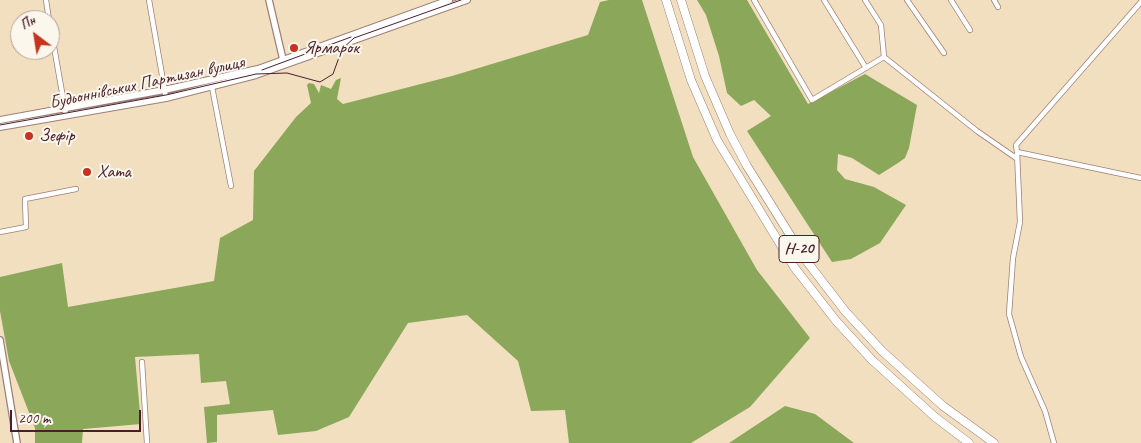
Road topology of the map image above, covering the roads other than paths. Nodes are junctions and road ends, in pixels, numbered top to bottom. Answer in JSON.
{"nodes":[{"id":1,"x":149,"y":0,"type":"edge"},
{"id":2,"x":269,"y":0,"type":"edge"},
{"id":3,"x":449,"y":0,"type":"edge"},
{"id":4,"x":467,"y":0,"type":"edge"},
{"id":5,"x":666,"y":0,"type":"edge"},
{"id":6,"x":681,"y":0,"type":"edge"},
{"id":7,"x":754,"y":0,"type":"edge"},
{"id":8,"x":824,"y":0,"type":"edge"},
{"id":9,"x":865,"y":0,"type":"edge"},
{"id":10,"x":907,"y":0,"type":"edge"},
{"id":11,"x":951,"y":0,"type":"edge"},
{"id":12,"x":994,"y":0,"type":"edge"},
{"id":13,"x":1141,"y":2,"type":"edge"},
{"id":14,"x":998,"y":7,"type":"dead end"},
{"id":15,"x":970,"y":30,"type":"dead end"},
{"id":16,"x":944,"y":54,"type":"dead end"},
{"id":17,"x":884,"y":57,"type":"junction"},
{"id":18,"x":57,"y":60,"type":"edge"},
{"id":19,"x":283,"y":62,"type":"junction"},
{"id":20,"x":866,"y":68,"type":"junction"},
{"id":21,"x":212,"y":87,"type":"junction"},
{"id":22,"x":164,"y":90,"type":"junction"},
{"id":23,"x":166,"y":98,"type":"junction"},
{"id":24,"x":66,"y":111,"type":"junction"},
{"id":25,"x":0,"y":120,"type":"edge"},
{"id":26,"x":0,"y":127,"type":"edge"},
{"id":27,"x":1017,"y":152,"type":"junction"},
{"id":28,"x":1016,"y":158,"type":"junction"},
{"id":29,"x":1141,"y":178,"type":"edge"},
{"id":30,"x":231,"y":186,"type":"dead end"},
{"id":31,"x":76,"y":189,"type":"dead end"},
{"id":32,"x":0,"y":232,"type":"edge"},
{"id":33,"x":0,"y":340,"type":"edge"},
{"id":34,"x":142,"y":362,"type":"dead end"},
{"id":35,"x":17,"y":443,"type":"edge"},
{"id":36,"x":147,"y":443,"type":"edge"},
{"id":37,"x":970,"y":443,"type":"edge"},
{"id":38,"x":994,"y":443,"type":"edge"},
{"id":39,"x":1054,"y":443,"type":"edge"}],
"edges":[{"from":1,"to":22,"type":"street"},
{"from":2,"to":19,"type":"street"},
{"from":3,"to":19,"type":"main road","name":"Будьоннівських Партизан вулиця"},
{"from":4,"to":19,"type":"main road","name":"Будьоннівських Партизан вулиця"},
{"from":5,"to":37,"type":"main road","number":"Н-20"},
{"from":6,"to":38,"type":"main road","number":"Н-20"},
{"from":7,"to":20,"type":"street"},
{"from":8,"to":20,"type":"street"},
{"from":9,"to":17,"type":"street"},
{"from":10,"to":16,"type":"street"},
{"from":11,"to":15,"type":"street"},
{"from":12,"to":14,"type":"street"},
{"from":13,"to":27,"type":"street"},
{"from":17,"to":20,"type":"street"},
{"from":17,"to":28,"type":"street"},
{"from":18,"to":24,"type":"street"},
{"from":19,"to":21,"type":"main road","name":"Будьоннівських Партизан вулиця"},
{"from":19,"to":22,"type":"main road","name":"Будьоннівських Партизан вулиця"},
{"from":21,"to":23,"type":"main road","name":"Будьоннівських Партизан вулиця"},
{"from":21,"to":30,"type":"street"},
{"from":22,"to":23,"type":"street"},
{"from":22,"to":24,"type":"main road","name":"Будьоннівських Партизан вулиця"},
{"from":23,"to":24,"type":"main road","name":"Будьоннівських Партизан вулиця"},
{"from":24,"to":25,"type":"main road","name":"Будьоннівських Партизан вулиця"},
{"from":24,"to":26,"type":"main road","name":"Будьоннівських Партизан вулиця"},
{"from":27,"to":28,"type":"street"},
{"from":27,"to":29,"type":"street"},
{"from":28,"to":39,"type":"street"},
{"from":31,"to":32,"type":"street"},
{"from":33,"to":35,"type":"street"},
{"from":34,"to":36,"type":"street"}]}
